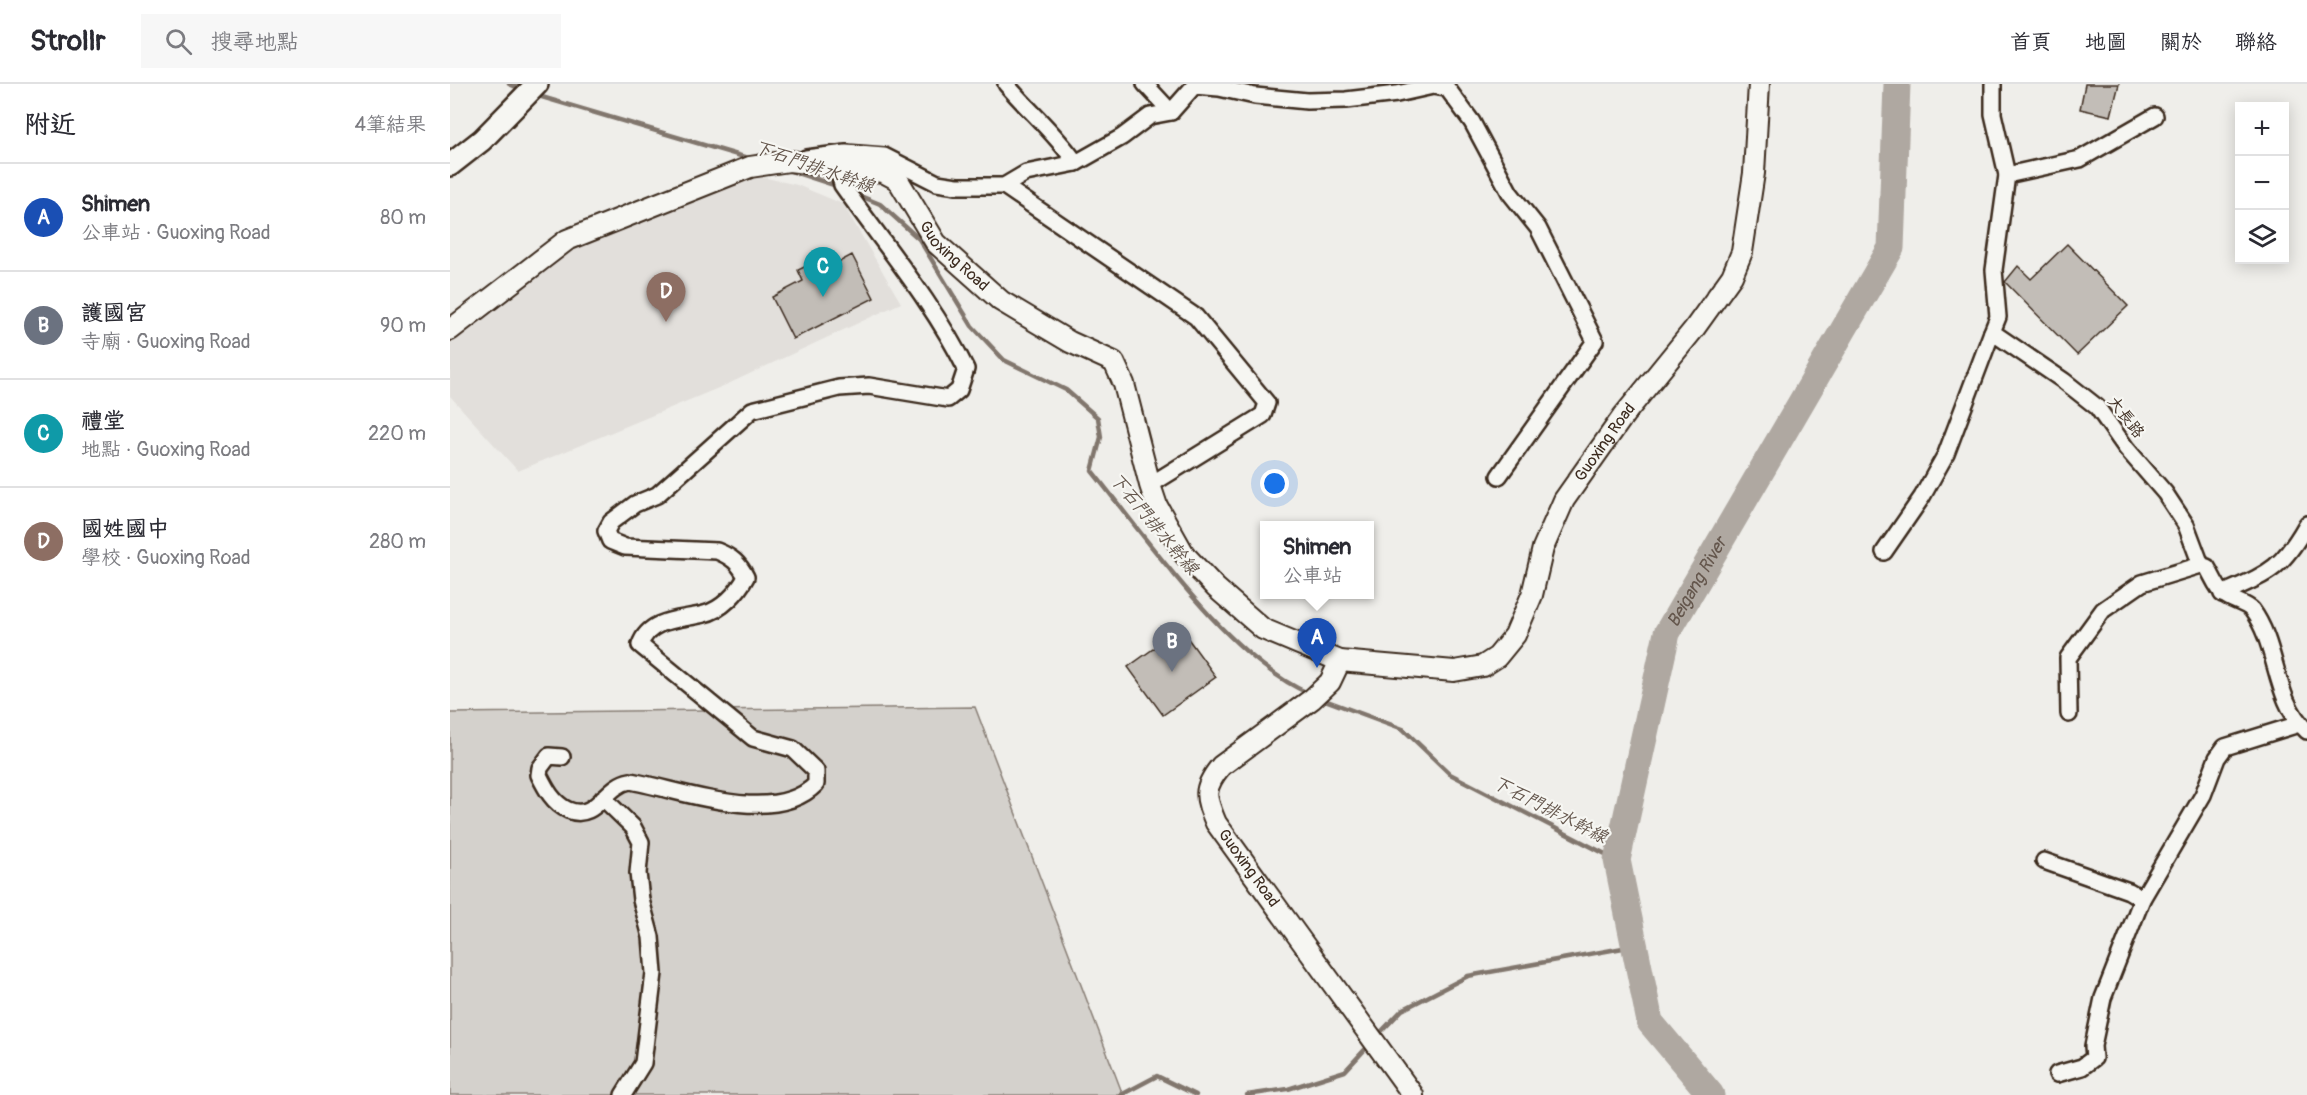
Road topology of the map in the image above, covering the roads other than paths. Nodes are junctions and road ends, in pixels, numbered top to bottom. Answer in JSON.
{"nodes":[{"id":1,"x":537,"y":84,"type":"edge"},
{"id":2,"x":1006,"y":84,"type":"edge"},
{"id":3,"x":1145,"y":84,"type":"edge"},
{"id":4,"x":1759,"y":84,"type":"edge"},
{"id":5,"x":1994,"y":84,"type":"edge"},
{"id":6,"x":1171,"y":112,"type":"junction"},
{"id":7,"x":2156,"y":116,"type":"dead end"},
{"id":8,"x":789,"y":161,"type":"junction"},
{"id":9,"x":1076,"y":163,"type":"junction"},
{"id":10,"x":450,"y":165,"type":"edge"},
{"id":11,"x":838,"y":169,"type":"junction"},
{"id":12,"x":2007,"y":175,"type":"junction"},
{"id":13,"x":1004,"y":186,"type":"junction"},
{"id":14,"x":450,"y":330,"type":"edge"},
{"id":15,"x":1992,"y":332,"type":"junction"},
{"id":16,"x":1499,"y":476,"type":"dead end"},
{"id":17,"x":1150,"y":485,"type":"junction"},
{"id":18,"x":2307,"y":524,"type":"edge"},
{"id":19,"x":1884,"y":552,"type":"dead end"},
{"id":20,"x":2201,"y":565,"type":"junction"},
{"id":21,"x":2223,"y":594,"type":"junction"},
{"id":22,"x":1340,"y":661,"type":"junction"},
{"id":23,"x":2069,"y":714,"type":"dead end"},
{"id":24,"x":2303,"y":728,"type":"edge"},
{"id":25,"x":562,"y":757,"type":"dead end"},
{"id":26,"x":603,"y":798,"type":"junction"},
{"id":27,"x":2044,"y":861,"type":"dead end"},
{"id":28,"x":2142,"y":899,"type":"junction"},
{"id":29,"x":2057,"y":1074,"type":"dead end"},
{"id":30,"x":623,"y":1095,"type":"edge"},
{"id":31,"x":1413,"y":1095,"type":"edge"}],
"edges":[{"from":1,"to":10,"type":"main road"},
{"from":2,"to":9,"type":"street"},
{"from":3,"to":6,"type":"street"},
{"from":4,"to":22,"type":"street","name":"Guoxing Road"},
{"from":5,"to":12,"type":"street"},
{"from":6,"to":9,"type":"street"},
{"from":6,"to":16,"type":"street"},
{"from":7,"to":12,"type":"street"},
{"from":8,"to":11,"type":"street","name":"Guoxing Road"},
{"from":8,"to":13,"type":"street"},
{"from":8,"to":14,"type":"street","name":"Guoxing Road"},
{"from":9,"to":13,"type":"street"},
{"from":11,"to":17,"type":"street","name":"Guoxing Road"},
{"from":11,"to":26,"type":"street"},
{"from":12,"to":15,"type":"street"},
{"from":13,"to":17,"type":"street"},
{"from":15,"to":19,"type":"street"},
{"from":15,"to":20,"type":"street","name":"大長路"},
{"from":17,"to":22,"type":"street","name":"Guoxing Road"},
{"from":18,"to":21,"type":"street"},
{"from":20,"to":21,"type":"street","name":"大長路"},
{"from":20,"to":23,"type":"street"},
{"from":21,"to":24,"type":"street"},
{"from":22,"to":31,"type":"street","name":"Guoxing Road"},
{"from":24,"to":28,"type":"street"},
{"from":25,"to":26,"type":"street"},
{"from":26,"to":30,"type":"street"},
{"from":27,"to":28,"type":"street"},
{"from":28,"to":29,"type":"street"}]}
